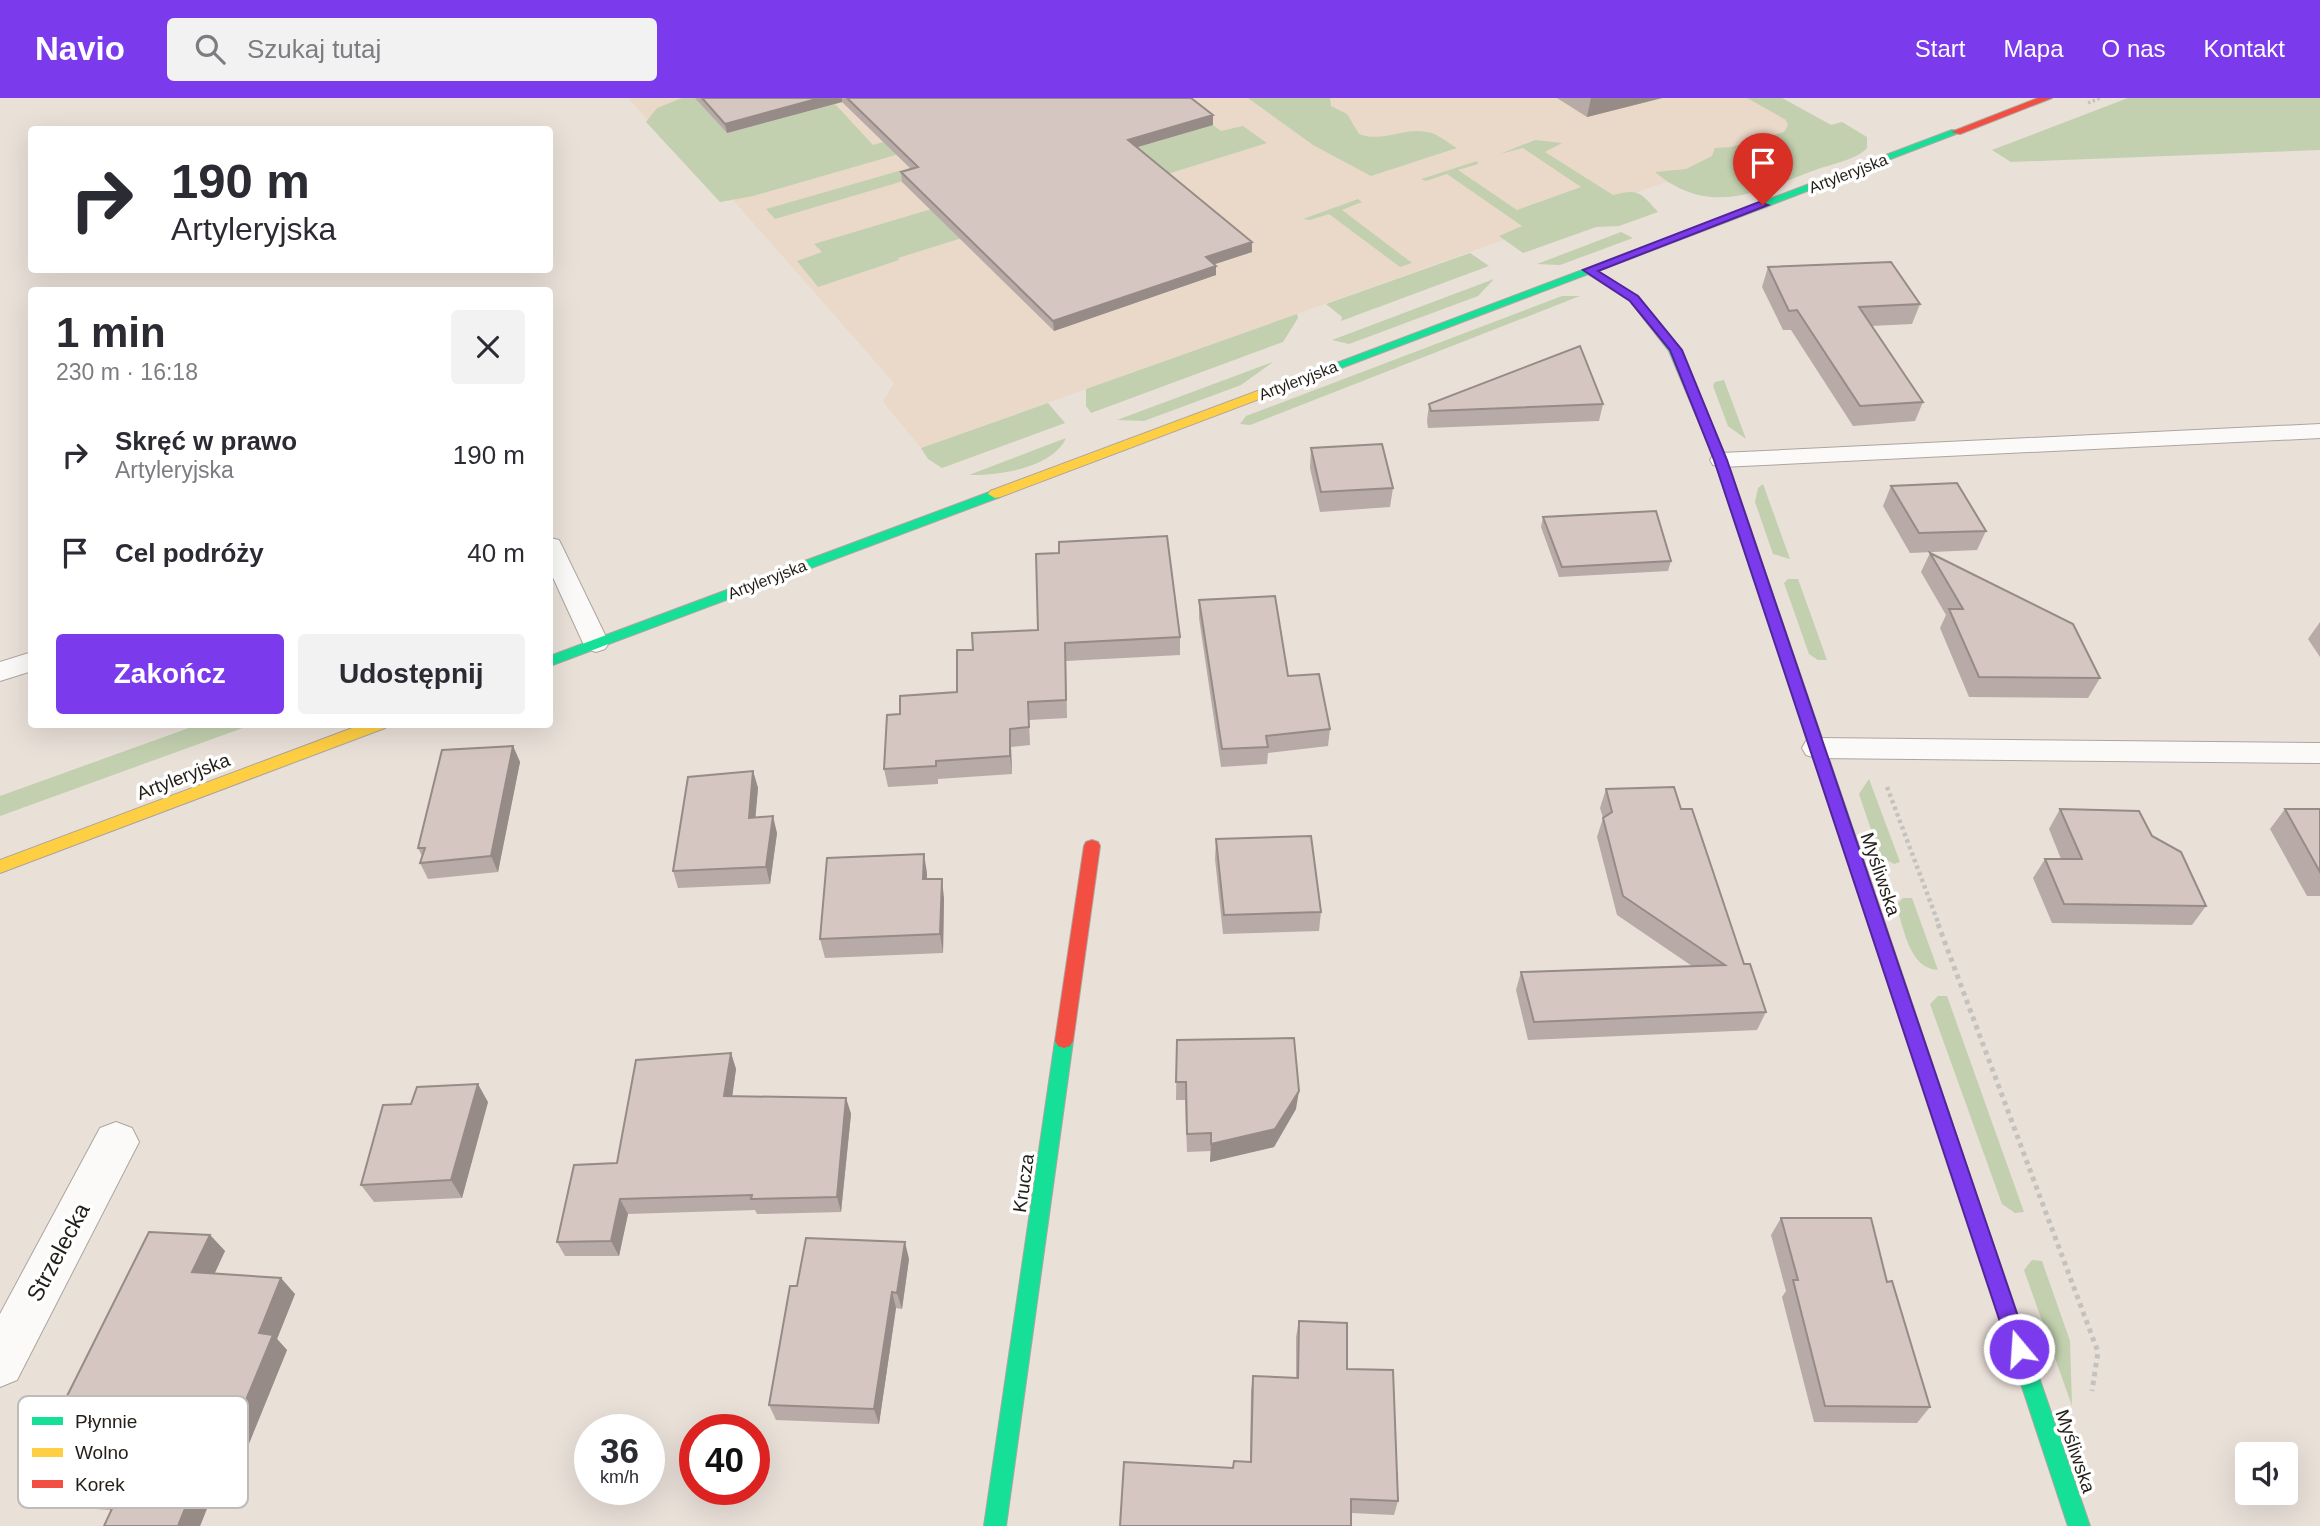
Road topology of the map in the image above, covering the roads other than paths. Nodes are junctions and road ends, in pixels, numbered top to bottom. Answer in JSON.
{"nodes":[{"id":1,"x":2047,"y":98,"type":"edge"},
{"id":2,"x":1589,"y":270,"type":"junction"},
{"id":3,"x":2320,"y":431,"type":"edge"},
{"id":4,"x":1721,"y":460,"type":"junction"},
{"id":5,"x":553,"y":553,"type":"edge"},
{"id":6,"x":596,"y":643,"type":"junction"},
{"id":7,"x":553,"y":660,"type":"edge"},
{"id":8,"x":28,"y":662,"type":"edge"},
{"id":9,"x":0,"y":672,"type":"edge"},
{"id":10,"x":369,"y":728,"type":"edge"},
{"id":11,"x":1816,"y":748,"type":"junction"},
{"id":12,"x":2320,"y":752,"type":"edge"},
{"id":13,"x":1092,"y":845,"type":"dead end"},
{"id":14,"x":0,"y":867,"type":"edge"},
{"id":15,"x":116,"y":1142,"type":"dead end"},
{"id":16,"x":0,"y":1363,"type":"edge"},
{"id":17,"x":995,"y":1526,"type":"edge"},
{"id":18,"x":2079,"y":1526,"type":"edge"}],
"edges":[{"from":1,"to":2,"type":"street","name":"Artyleryjska"},
{"from":2,"to":4,"type":"street","name":"Myśliwska"},
{"from":2,"to":6,"type":"street","name":"Artyleryjska"},
{"from":3,"to":4,"type":"lane"},
{"from":4,"to":11,"type":"street","name":"Myśliwska"},
{"from":5,"to":6,"type":"lane"},
{"from":6,"to":7,"type":"street","name":"Artyleryjska"},
{"from":8,"to":9,"type":"lane"},
{"from":10,"to":14,"type":"street","name":"Artyleryjska"},
{"from":11,"to":12,"type":"lane"},
{"from":11,"to":18,"type":"street","name":"Myśliwska"},
{"from":13,"to":17,"type":"street","name":"Krucza"},
{"from":15,"to":16,"type":"street","name":"Strzelecka"}]}
